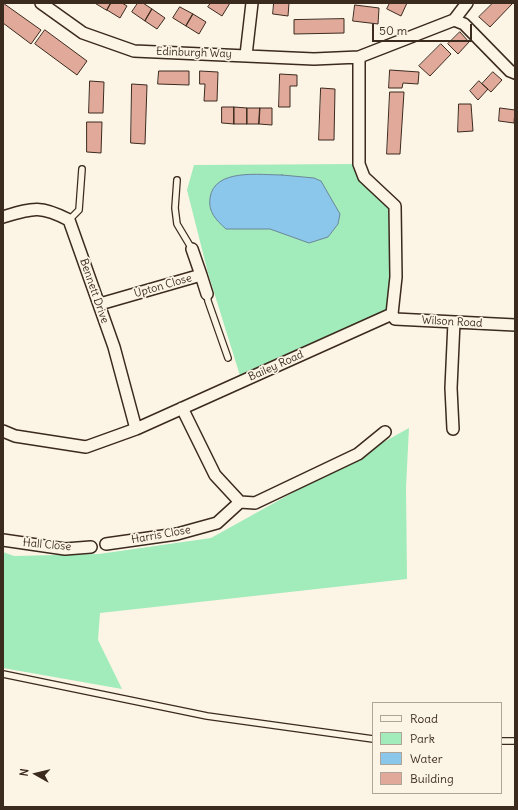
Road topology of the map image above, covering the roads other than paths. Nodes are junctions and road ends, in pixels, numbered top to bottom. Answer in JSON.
{"nodes":[{"id":1,"x":42,"y":3,"type":"edge"},
{"id":2,"x":252,"y":3,"type":"edge"},
{"id":3,"x":467,"y":3,"type":"edge"},
{"id":4,"x":454,"y":20,"type":"junction"},
{"id":5,"x":246,"y":55,"type":"junction"},
{"id":6,"x":359,"y":57,"type":"junction"},
{"id":7,"x":515,"y":73,"type":"edge"},
{"id":8,"x":82,"y":169,"type":"dead end"},
{"id":9,"x":177,"y":180,"type":"dead end"},
{"id":10,"x":3,"y":217,"type":"edge"},
{"id":11,"x":69,"y":220,"type":"junction"},
{"id":12,"x":192,"y":249,"type":"joint"},
{"id":13,"x":201,"y":274,"type":"junction"},
{"id":14,"x":208,"y":294,"type":"joint"},
{"id":15,"x":100,"y":304,"type":"junction"},
{"id":16,"x":392,"y":314,"type":"junction"},
{"id":17,"x":454,"y":322,"type":"junction"},
{"id":18,"x":515,"y":325,"type":"edge"},
{"id":19,"x":228,"y":358,"type":"dead end"},
{"id":20,"x":182,"y":408,"type":"junction"},
{"id":21,"x":136,"y":429,"type":"junction"},
{"id":22,"x":453,"y":429,"type":"dead end"},
{"id":23,"x":3,"y":431,"type":"edge"},
{"id":24,"x":385,"y":432,"type":"dead end"},
{"id":25,"x":240,"y":502,"type":"junction"},
{"id":26,"x":3,"y":540,"type":"edge"},
{"id":27,"x":106,"y":544,"type":"dead end"},
{"id":28,"x":90,"y":547,"type":"dead end"},
{"id":29,"x":3,"y":674,"type":"edge"},
{"id":30,"x":372,"y":739,"type":"edge"},
{"id":31,"x":502,"y":741,"type":"edge"},
{"id":32,"x":515,"y":741,"type":"edge"}],
"edges":[{"from":1,"to":5,"type":"street","name":"Edinburgh Way"},
{"from":2,"to":5,"type":"street"},
{"from":3,"to":4,"type":"street"},
{"from":4,"to":6,"type":"street","name":"Edinburgh Way"},
{"from":4,"to":7,"type":"street"},
{"from":5,"to":6,"type":"street","name":"Edinburgh Way"},
{"from":6,"to":16,"type":"street"},
{"from":8,"to":11,"type":"lane"},
{"from":9,"to":12,"type":"lane"},
{"from":10,"to":11,"type":"street"},
{"from":11,"to":15,"type":"street","name":"Bennett Drive"},
{"from":12,"to":13,"type":"street","name":"Upton Close"},
{"from":13,"to":14,"type":"street"},
{"from":13,"to":15,"type":"street","name":"Upton Close"},
{"from":14,"to":19,"type":"lane"},
{"from":15,"to":21,"type":"street","name":"Bennett Drive"},
{"from":16,"to":17,"type":"street","name":"Wilson Road"},
{"from":16,"to":20,"type":"street","name":"Bailey Road"},
{"from":17,"to":18,"type":"street","name":"Wilson Road"},
{"from":17,"to":22,"type":"street"},
{"from":20,"to":21,"type":"street","name":"Bailey Road"},
{"from":20,"to":25,"type":"street"},
{"from":21,"to":23,"type":"street","name":"Bailey Road"},
{"from":24,"to":25,"type":"street"},
{"from":25,"to":27,"type":"street","name":"Harris Close"},
{"from":26,"to":28,"type":"street","name":"Hall Close"},
{"from":29,"to":30,"type":"lane"},
{"from":31,"to":32,"type":"lane"}]}
